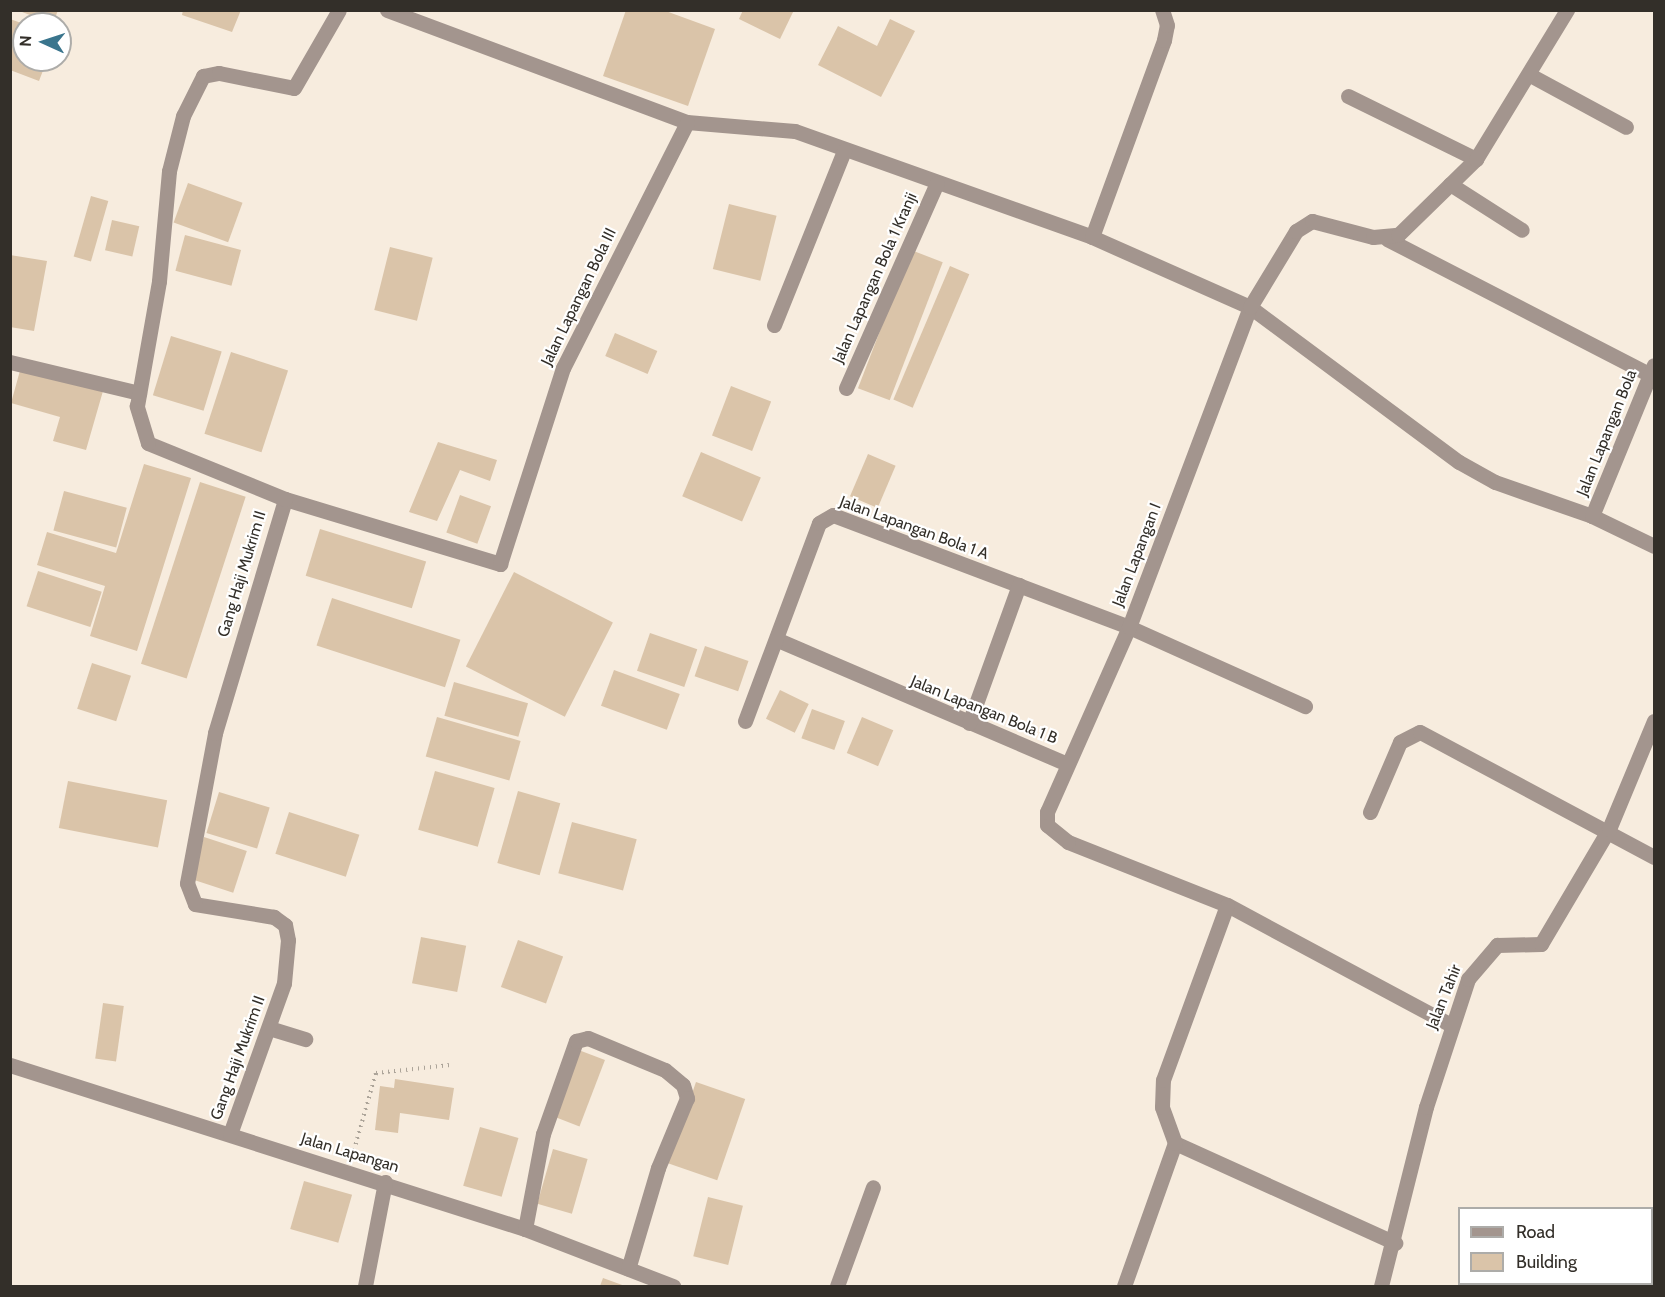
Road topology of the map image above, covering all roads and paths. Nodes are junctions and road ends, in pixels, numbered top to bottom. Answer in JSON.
{"nodes":[{"id":1,"x":339,"y":10,"type":"edge"},
{"id":2,"x":387,"y":10,"type":"edge"},
{"id":3,"x":1162,"y":10,"type":"edge"},
{"id":4,"x":1567,"y":10,"type":"edge"},
{"id":5,"x":1530,"y":75,"type":"junction"},
{"id":6,"x":1348,"y":96,"type":"dead end"},
{"id":7,"x":687,"y":122,"type":"junction"},
{"id":8,"x":1626,"y":127,"type":"dead end"},
{"id":9,"x":844,"y":151,"type":"junction"},
{"id":10,"x":1476,"y":159,"type":"junction"},
{"id":11,"x":937,"y":183,"type":"junction"},
{"id":12,"x":1450,"y":184,"type":"junction"},
{"id":13,"x":1522,"y":230,"type":"dead end"},
{"id":14,"x":1092,"y":237,"type":"junction"},
{"id":15,"x":1387,"y":239,"type":"junction"},
{"id":16,"x":1250,"y":307,"type":"junction"},
{"id":17,"x":774,"y":325,"type":"dead end"},
{"id":18,"x":10,"y":362,"type":"edge"},
{"id":19,"x":1652,"y":370,"type":"edge"},
{"id":20,"x":846,"y":388,"type":"dead end"},
{"id":21,"x":139,"y":393,"type":"junction"},
{"id":22,"x":285,"y":499,"type":"junction"},
{"id":23,"x":1593,"y":516,"type":"junction"},
{"id":24,"x":1654,"y":546,"type":"edge"},
{"id":25,"x":1019,"y":585,"type":"junction"},
{"id":26,"x":1129,"y":627,"type":"junction"},
{"id":27,"x":778,"y":640,"type":"junction"},
{"id":28,"x":1305,"y":706,"type":"dead end"},
{"id":29,"x":746,"y":721,"type":"dead end"},
{"id":30,"x":1654,"y":721,"type":"edge"},
{"id":31,"x":969,"y":723,"type":"junction"},
{"id":32,"x":1068,"y":764,"type":"junction"},
{"id":33,"x":1370,"y":812,"type":"dead end"},
{"id":34,"x":1609,"y":829,"type":"junction"},
{"id":35,"x":1654,"y":858,"type":"edge"},
{"id":36,"x":1227,"y":905,"type":"junction"},
{"id":37,"x":1451,"y":1024,"type":"junction"},
{"id":38,"x":269,"y":1028,"type":"junction"},
{"id":39,"x":305,"y":1039,"type":"dead end"},
{"id":40,"x":10,"y":1065,"type":"edge"},
{"id":41,"x":451,"y":1065,"type":"dead end"},
{"id":42,"x":230,"y":1134,"type":"junction"},
{"id":43,"x":1174,"y":1143,"type":"junction"},
{"id":44,"x":348,"y":1171,"type":"junction"},
{"id":45,"x":385,"y":1182,"type":"junction"},
{"id":46,"x":873,"y":1187,"type":"dead end"},
{"id":47,"x":525,"y":1229,"type":"junction"},
{"id":48,"x":1395,"y":1242,"type":"junction"},
{"id":49,"x":628,"y":1269,"type":"junction"},
{"id":50,"x":364,"y":1287,"type":"edge"},
{"id":51,"x":674,"y":1287,"type":"edge"},
{"id":52,"x":837,"y":1287,"type":"edge"},
{"id":53,"x":1124,"y":1287,"type":"edge"},
{"id":54,"x":1381,"y":1287,"type":"edge"}],
"edges":[{"from":1,"to":21,"type":"street","name":"Gang Haji Mukrim II"},
{"from":2,"to":7,"type":"street"},
{"from":3,"to":14,"type":"street"},
{"from":4,"to":5,"type":"street"},
{"from":5,"to":8,"type":"street"},
{"from":5,"to":10,"type":"street"},
{"from":6,"to":10,"type":"street"},
{"from":7,"to":9,"type":"street"},
{"from":7,"to":22,"type":"street","name":"Jalan Lapangan Bola III"},
{"from":9,"to":11,"type":"street"},
{"from":9,"to":17,"type":"street"},
{"from":10,"to":12,"type":"street"},
{"from":11,"to":14,"type":"street"},
{"from":11,"to":20,"type":"street","name":"Jalan Lapangan Bola 1 Kranji"},
{"from":12,"to":13,"type":"street"},
{"from":12,"to":15,"type":"street"},
{"from":14,"to":16,"type":"street"},
{"from":15,"to":16,"type":"street","name":"Jalan Lapangan I"},
{"from":15,"to":19,"type":"street","name":"Jalan Lapangan I"},
{"from":16,"to":23,"type":"street"},
{"from":16,"to":26,"type":"street","name":"Jalan Lapangan I"},
{"from":18,"to":21,"type":"street"},
{"from":19,"to":23,"type":"street","name":"Jalan Lapangan Bola"},
{"from":21,"to":22,"type":"street","name":"Gang Haji Mukrim II"},
{"from":22,"to":38,"type":"street","name":"Gang Haji Mukrim II"},
{"from":23,"to":24,"type":"street"},
{"from":25,"to":26,"type":"street","name":"Jalan Lapangan Bola 1 A"},
{"from":25,"to":27,"type":"street","name":"Jalan Lapangan Bola 1 A"},
{"from":25,"to":31,"type":"street"},
{"from":26,"to":28,"type":"street","name":"Jalan Lapangan Bola 1 A"},
{"from":26,"to":32,"type":"street","name":"Jalan Lapangan I"},
{"from":27,"to":29,"type":"street","name":"Jalan Lapangan Bola 1 A"},
{"from":27,"to":31,"type":"street","name":"Jalan Lapangan Bola 1 B"},
{"from":30,"to":34,"type":"street","name":"Jalan Tahir"},
{"from":31,"to":32,"type":"street","name":"Jalan Lapangan Bola 1 B"},
{"from":32,"to":36,"type":"street","name":"Jalan Lapangan I"},
{"from":33,"to":34,"type":"street"},
{"from":34,"to":35,"type":"street"},
{"from":34,"to":37,"type":"street","name":"Jalan Tahir"},
{"from":36,"to":37,"type":"street"},
{"from":36,"to":43,"type":"street"},
{"from":37,"to":48,"type":"street","name":"Jalan Tahir"},
{"from":38,"to":39,"type":"street"},
{"from":38,"to":42,"type":"street","name":"Gang Haji Mukrim II"},
{"from":40,"to":42,"type":"street","name":"Jalan Lapangan"},
{"from":41,"to":44,"type":"path"},
{"from":42,"to":44,"type":"street","name":"Jalan Lapangan"},
{"from":43,"to":48,"type":"street"},
{"from":43,"to":53,"type":"street"},
{"from":44,"to":45,"type":"street","name":"Jalan Lapangan"},
{"from":45,"to":47,"type":"street","name":"Jalan Lapangan"},
{"from":45,"to":50,"type":"street"},
{"from":46,"to":52,"type":"street"},
{"from":47,"to":49,"type":"street","name":"Jalan Lapangan"},
{"from":47,"to":49,"type":"street"},
{"from":48,"to":54,"type":"street","name":"Jalan Tahir"},
{"from":49,"to":51,"type":"street","name":"Jalan Lapangan"}]}
